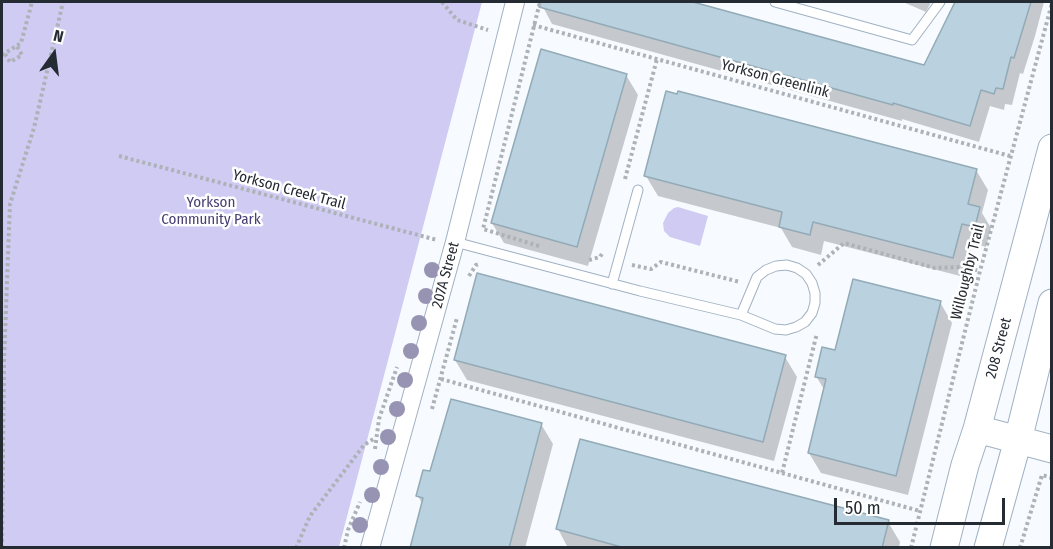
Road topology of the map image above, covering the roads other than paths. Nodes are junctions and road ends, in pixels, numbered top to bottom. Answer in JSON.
{"nodes":[{"id":1,"x":514,"y":2,"type":"edge"},
{"id":2,"x":775,"y":2,"type":"edge"},
{"id":3,"x":940,"y":2,"type":"edge"},
{"id":4,"x":1052,"y":148,"type":"edge"},
{"id":5,"x":638,"y":190,"type":"dead end"},
{"id":6,"x":455,"y":242,"type":"junction"},
{"id":7,"x":612,"y":284,"type":"junction"},
{"id":8,"x":1052,"y":303,"type":"edge"},
{"id":9,"x":741,"y":315,"type":"junction"},
{"id":10,"x":977,"y":429,"type":"junction"},
{"id":11,"x":1018,"y":440,"type":"junction"},
{"id":12,"x":1052,"y":449,"type":"edge"},
{"id":13,"x":370,"y":548,"type":"edge"},
{"id":14,"x":944,"y":548,"type":"edge"},
{"id":15,"x":988,"y":548,"type":"edge"}],
"edges":[{"from":1,"to":6,"type":"street","name":"207A Street"},
{"from":2,"to":3,"type":"lane"},
{"from":4,"to":10,"type":"main road","name":"208 Street"},
{"from":5,"to":7,"type":"lane"},
{"from":6,"to":7,"type":"lane"},
{"from":6,"to":13,"type":"street","name":"207A Street"},
{"from":7,"to":9,"type":"lane"},
{"from":8,"to":11,"type":"main road"},
{"from":9,"to":9,"type":"lane"},
{"from":10,"to":11,"type":"main road"},
{"from":10,"to":14,"type":"main road","name":"208 Street"},
{"from":11,"to":12,"type":"main road"},
{"from":11,"to":15,"type":"main road"}]}
